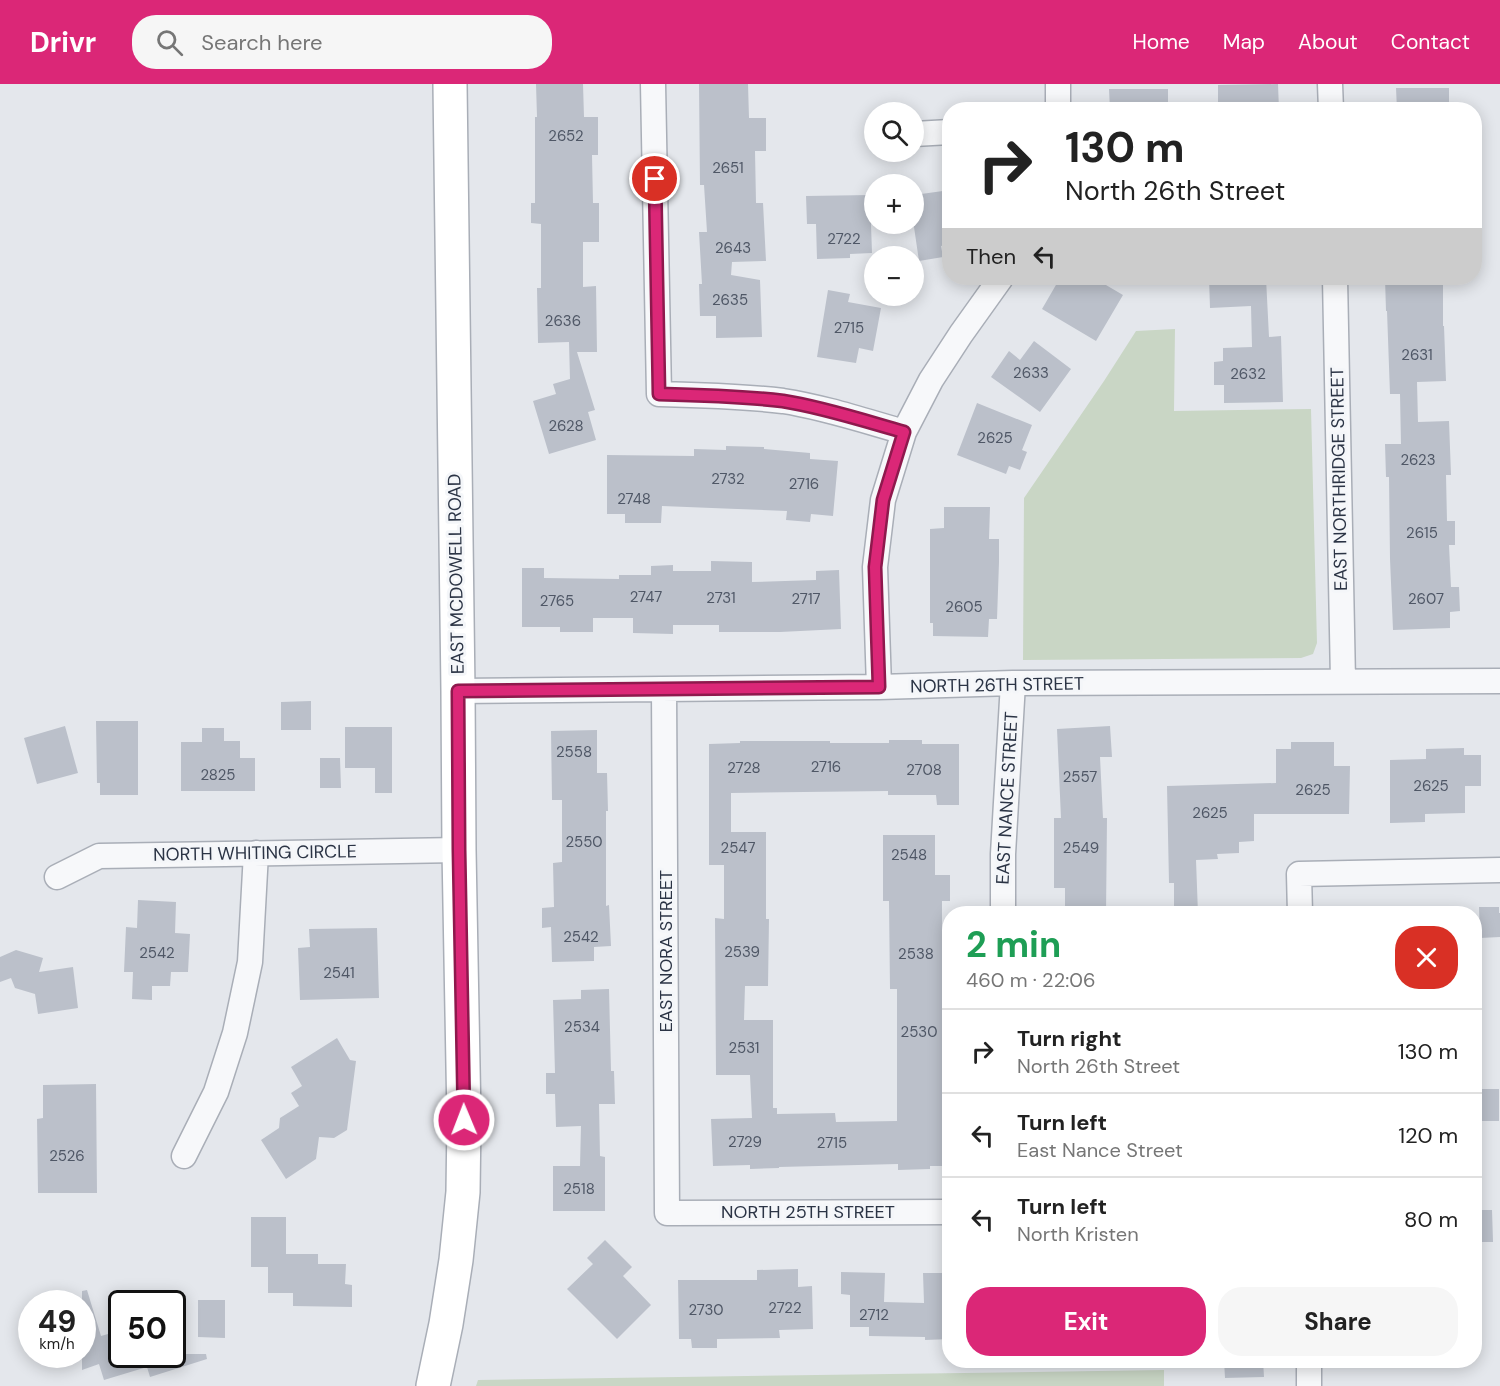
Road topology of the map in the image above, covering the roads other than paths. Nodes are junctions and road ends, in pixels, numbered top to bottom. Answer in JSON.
{"nodes":[{"id":1,"x":450,"y":84,"type":"edge"},
{"id":2,"x":653,"y":84,"type":"edge"},
{"id":3,"x":1058,"y":84,"type":"edge"},
{"id":4,"x":1330,"y":84,"type":"edge"},
{"id":5,"x":1058,"y":102,"type":"edge"},
{"id":6,"x":1331,"y":102,"type":"edge"},
{"id":7,"x":942,"y":132,"type":"edge"},
{"id":8,"x":924,"y":133,"type":"edge"},
{"id":9,"x":996,"y":285,"type":"edge"},
{"id":10,"x":1335,"y":285,"type":"edge"},
{"id":11,"x":904,"y":432,"type":"junction"},
{"id":12,"x":1343,"y":681,"type":"junction"},
{"id":13,"x":1500,"y":681,"type":"edge"},
{"id":14,"x":1013,"y":683,"type":"junction"},
{"id":15,"x":879,"y":687,"type":"junction"},
{"id":16,"x":664,"y":689,"type":"junction"},
{"id":17,"x":458,"y":691,"type":"junction"},
{"id":18,"x":459,"y":850,"type":"junction"},
{"id":19,"x":256,"y":853,"type":"junction"},
{"id":20,"x":1500,"y":870,"type":"edge"},
{"id":21,"x":57,"y":877,"type":"dead end"},
{"id":22,"x":1003,"y":906,"type":"edge"},
{"id":23,"x":1300,"y":906,"type":"edge"},
{"id":24,"x":184,"y":1156,"type":"dead end"},
{"id":25,"x":942,"y":1212,"type":"edge"},
{"id":26,"x":667,"y":1213,"type":"joint"},
{"id":27,"x":1309,"y":1368,"type":"edge"},
{"id":28,"x":433,"y":1386,"type":"edge"},
{"id":29,"x":1310,"y":1386,"type":"edge"}],
"edges":[{"from":1,"to":17,"type":"main road","name":"EAST MCDOWELL ROAD"},
{"from":2,"to":11,"type":"street"},
{"from":3,"to":5,"type":"street"},
{"from":4,"to":6,"type":"street"},
{"from":7,"to":8,"type":"street"},
{"from":9,"to":11,"type":"street"},
{"from":10,"to":12,"type":"street","name":"EAST NORTHRIDGE STREET"},
{"from":11,"to":15,"type":"street"},
{"from":12,"to":13,"type":"street","name":"NORTH 26TH STREET"},
{"from":12,"to":14,"type":"street","name":"NORTH 26TH STREET"},
{"from":14,"to":15,"type":"street","name":"NORTH 26TH STREET"},
{"from":14,"to":22,"type":"street","name":"EAST NANCE STREET"},
{"from":15,"to":16,"type":"street","name":"NORTH 26TH STREET"},
{"from":16,"to":17,"type":"street","name":"NORTH 26TH STREET"},
{"from":16,"to":26,"type":"street","name":"EAST NORA STREET"},
{"from":17,"to":18,"type":"main road","name":"EAST MCDOWELL ROAD"},
{"from":18,"to":19,"type":"street","name":"NORTH WHITING CIRCLE"},
{"from":18,"to":28,"type":"main road","name":"EAST MCDOWELL ROAD"},
{"from":19,"to":21,"type":"street","name":"NORTH WHITING CIRCLE"},
{"from":19,"to":24,"type":"street"},
{"from":20,"to":23,"type":"street"},
{"from":25,"to":26,"type":"street","name":"NORTH 25TH STREET"},
{"from":27,"to":29,"type":"street"}]}
